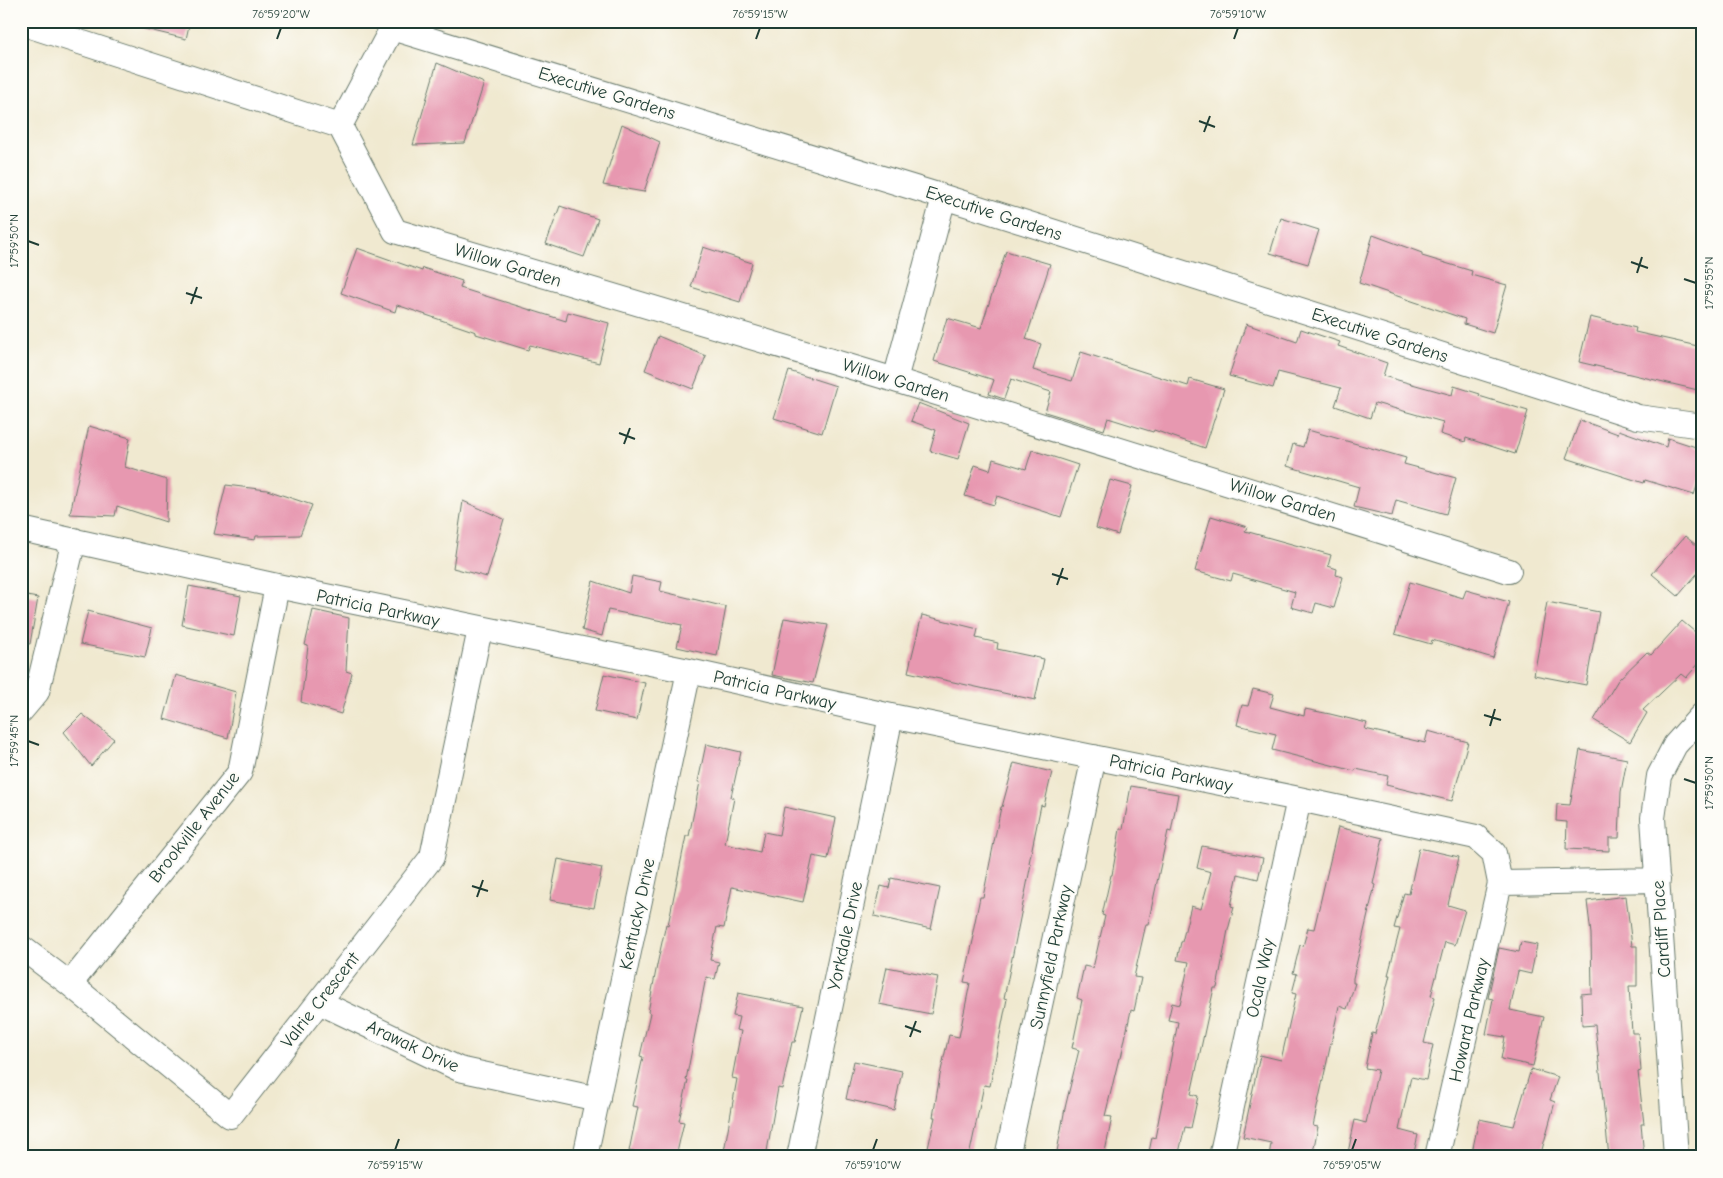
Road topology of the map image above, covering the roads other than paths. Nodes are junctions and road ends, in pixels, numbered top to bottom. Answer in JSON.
{"nodes":[{"id":1,"x":21,"y":23,"type":"edge"},
{"id":2,"x":340,"y":126,"type":"junction"},
{"id":3,"x":944,"y":197,"type":"junction"},
{"id":4,"x":895,"y":380,"type":"junction"},
{"id":5,"x":1702,"y":426,"type":"edge"},
{"id":6,"x":21,"y":529,"type":"edge"},
{"id":7,"x":74,"y":540,"type":"junction"},
{"id":8,"x":1509,"y":571,"type":"dead end"},
{"id":9,"x":277,"y":586,"type":"junction"},
{"id":10,"x":480,"y":629,"type":"junction"},
{"id":11,"x":689,"y":671,"type":"junction"},
{"id":12,"x":21,"y":711,"type":"edge"},
{"id":13,"x":1702,"y":715,"type":"edge"},
{"id":14,"x":890,"y":716,"type":"junction"},
{"id":15,"x":1094,"y":757,"type":"junction"},
{"id":16,"x":1299,"y":799,"type":"junction"},
{"id":17,"x":1658,"y":880,"type":"junction"},
{"id":18,"x":1500,"y":883,"type":"junction"},
{"id":19,"x":21,"y":947,"type":"edge"},
{"id":20,"x":70,"y":984,"type":"junction"},
{"id":21,"x":319,"y":1002,"type":"junction"},
{"id":22,"x":598,"y":1099,"type":"junction"},
{"id":23,"x":585,"y":1157,"type":"edge"},
{"id":24,"x":799,"y":1157,"type":"edge"},
{"id":25,"x":1008,"y":1157,"type":"edge"},
{"id":26,"x":1221,"y":1157,"type":"edge"},
{"id":27,"x":1437,"y":1157,"type":"edge"},
{"id":28,"x":1676,"y":1157,"type":"edge"}],
"edges":[{"from":1,"to":2,"type":"street"},
{"from":2,"to":3,"type":"street","name":"Executive Gardens"},
{"from":2,"to":4,"type":"street","name":"Willow Garden"},
{"from":3,"to":4,"type":"street"},
{"from":3,"to":5,"type":"street","name":"Executive Gardens"},
{"from":4,"to":8,"type":"street","name":"Willow Garden"},
{"from":6,"to":7,"type":"street","name":"Patricia Parkway"},
{"from":7,"to":9,"type":"street","name":"Patricia Parkway"},
{"from":7,"to":12,"type":"street"},
{"from":9,"to":10,"type":"street","name":"Patricia Parkway"},
{"from":9,"to":20,"type":"street","name":"Brookville Avenue"},
{"from":10,"to":11,"type":"street","name":"Patricia Parkway"},
{"from":10,"to":21,"type":"street","name":"Valrie Crescent"},
{"from":11,"to":14,"type":"street","name":"Patricia Parkway"},
{"from":11,"to":22,"type":"street","name":"Kentucky Drive"},
{"from":13,"to":17,"type":"street","name":"Cardiff Place"},
{"from":14,"to":15,"type":"street","name":"Patricia Parkway"},
{"from":14,"to":24,"type":"street","name":"Yorkdale Drive"},
{"from":15,"to":16,"type":"street","name":"Patricia Parkway"},
{"from":15,"to":25,"type":"street","name":"Sunnyfield Parkway"},
{"from":16,"to":18,"type":"street","name":"Patricia Parkway"},
{"from":16,"to":26,"type":"street","name":"Ocala Way"},
{"from":17,"to":18,"type":"street"},
{"from":17,"to":28,"type":"street","name":"Cardiff Place"},
{"from":18,"to":27,"type":"street","name":"Howard Parkway"},
{"from":19,"to":20,"type":"street","name":"Valrie Crescent"},
{"from":20,"to":21,"type":"street","name":"Valrie Crescent"},
{"from":21,"to":22,"type":"street","name":"Arawak Drive"},
{"from":22,"to":23,"type":"street","name":"Kentucky Drive"}]}
